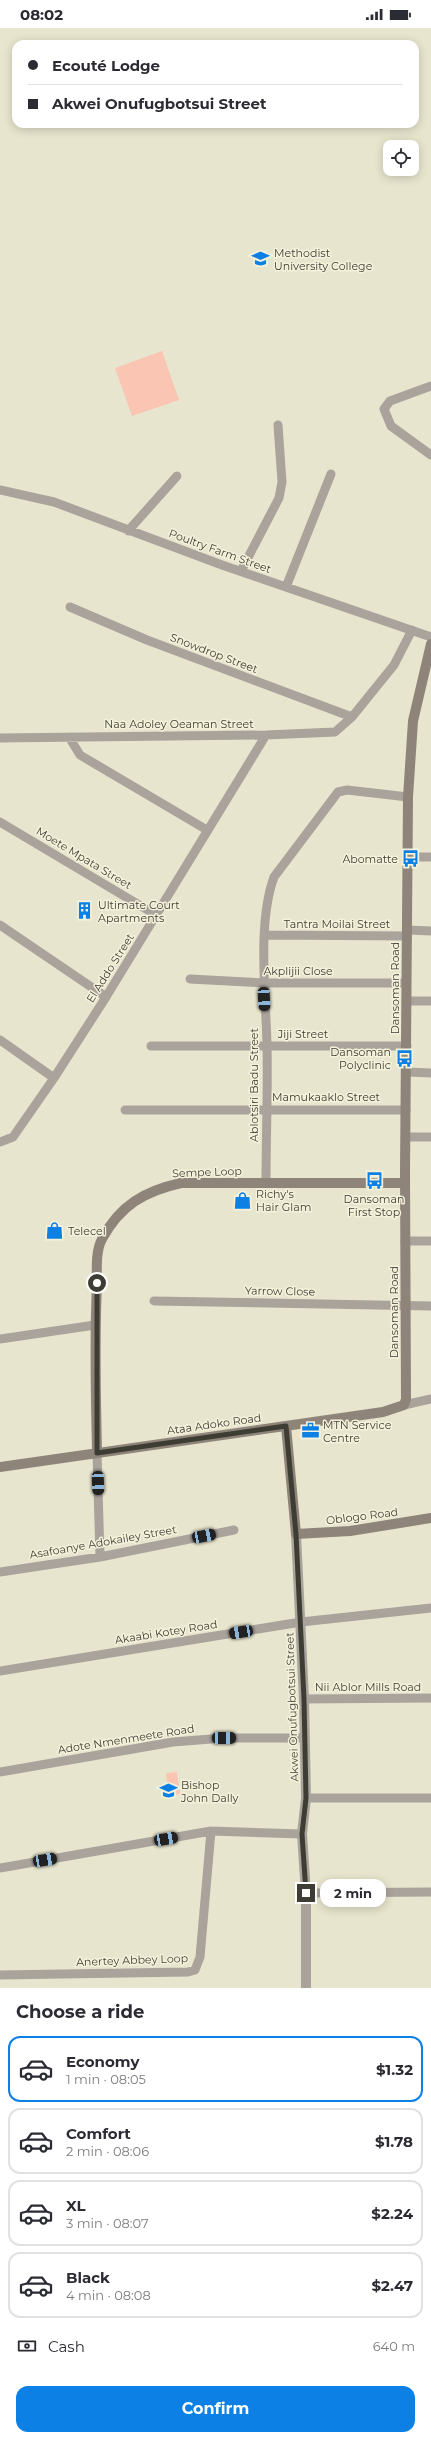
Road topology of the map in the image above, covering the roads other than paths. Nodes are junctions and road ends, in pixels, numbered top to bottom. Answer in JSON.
{"nodes":[{"id":1,"x":431,"y":386,"type":"edge"},
{"id":2,"x":278,"y":425,"type":"dead end"},
{"id":3,"x":431,"y":454,"type":"edge"},
{"id":4,"x":331,"y":474,"type":"dead end"},
{"id":5,"x":177,"y":476,"type":"dead end"},
{"id":6,"x":0,"y":490,"type":"edge"},
{"id":7,"x":128,"y":531,"type":"junction"},
{"id":8,"x":241,"y":571,"type":"junction"},
{"id":9,"x":286,"y":587,"type":"junction"},
{"id":10,"x":70,"y":607,"type":"dead end"},
{"id":11,"x":412,"y":630,"type":"junction"},
{"id":12,"x":431,"y":637,"type":"edge"},
{"id":13,"x":431,"y":644,"type":"edge"},
{"id":14,"x":352,"y":717,"type":"junction"},
{"id":15,"x":266,"y":735,"type":"junction"},
{"id":16,"x":69,"y":737,"type":"junction"},
{"id":17,"x":0,"y":738,"type":"edge"},
{"id":18,"x":408,"y":797,"type":"junction"},
{"id":19,"x":0,"y":822,"type":"edge"},
{"id":20,"x":207,"y":830,"type":"junction"},
{"id":21,"x":407,"y":857,"type":"junction"},
{"id":22,"x":431,"y":857,"type":"edge"},
{"id":23,"x":156,"y":915,"type":"junction"},
{"id":24,"x":0,"y":925,"type":"edge"},
{"id":25,"x":431,"y":930,"type":"edge"},
{"id":26,"x":407,"y":933,"type":"junction"},
{"id":27,"x":266,"y":935,"type":"junction"},
{"id":28,"x":190,"y":979,"type":"dead end"},
{"id":29,"x":264,"y":983,"type":"junction"},
{"id":30,"x":406,"y":983,"type":"junction"},
{"id":31,"x":106,"y":997,"type":"junction"},
{"id":32,"x":407,"y":1001,"type":"junction"},
{"id":33,"x":431,"y":1001,"type":"edge"},
{"id":34,"x":0,"y":1040,"type":"edge"},
{"id":35,"x":151,"y":1046,"type":"dead end"},
{"id":36,"x":267,"y":1046,"type":"junction"},
{"id":37,"x":407,"y":1046,"type":"junction"},
{"id":38,"x":407,"y":1072,"type":"junction"},
{"id":39,"x":431,"y":1073,"type":"edge"},
{"id":40,"x":54,"y":1078,"type":"junction"},
{"id":41,"x":265,"y":1109,"type":"junction"},
{"id":42,"x":125,"y":1110,"type":"dead end"},
{"id":43,"x":406,"y":1110,"type":"junction"},
{"id":44,"x":406,"y":1137,"type":"junction"},
{"id":45,"x":431,"y":1137,"type":"edge"},
{"id":46,"x":0,"y":1142,"type":"edge"},
{"id":47,"x":266,"y":1183,"type":"junction"},
{"id":48,"x":405,"y":1184,"type":"junction"},
{"id":49,"x":431,"y":1240,"type":"edge"},
{"id":50,"x":405,"y":1242,"type":"junction"},
{"id":51,"x":154,"y":1301,"type":"dead end"},
{"id":52,"x":406,"y":1305,"type":"junction"},
{"id":53,"x":431,"y":1306,"type":"edge"},
{"id":54,"x":95,"y":1325,"type":"junction"},
{"id":55,"x":0,"y":1339,"type":"edge"},
{"id":56,"x":431,"y":1400,"type":"edge"},
{"id":57,"x":404,"y":1405,"type":"junction"},
{"id":58,"x":286,"y":1426,"type":"junction"},
{"id":59,"x":97,"y":1453,"type":"junction"},
{"id":60,"x":0,"y":1467,"type":"edge"},
{"id":61,"x":431,"y":1518,"type":"edge"},
{"id":62,"x":234,"y":1530,"type":"dead end"},
{"id":63,"x":296,"y":1534,"type":"junction"},
{"id":64,"x":100,"y":1557,"type":"junction"},
{"id":65,"x":0,"y":1572,"type":"edge"},
{"id":66,"x":431,"y":1608,"type":"edge"},
{"id":67,"x":301,"y":1622,"type":"junction"},
{"id":68,"x":0,"y":1671,"type":"edge"},
{"id":69,"x":431,"y":1698,"type":"edge"},
{"id":70,"x":304,"y":1699,"type":"junction"},
{"id":71,"x":305,"y":1738,"type":"junction"},
{"id":72,"x":0,"y":1772,"type":"edge"},
{"id":73,"x":306,"y":1798,"type":"junction"},
{"id":74,"x":431,"y":1798,"type":"edge"},
{"id":75,"x":211,"y":1831,"type":"junction"},
{"id":76,"x":302,"y":1834,"type":"junction"},
{"id":77,"x":0,"y":1868,"type":"edge"},
{"id":78,"x":431,"y":1892,"type":"edge"},
{"id":79,"x":306,"y":1893,"type":"junction"},
{"id":80,"x":0,"y":1975,"type":"edge"},
{"id":81,"x":306,"y":1988,"type":"edge"}],
"edges":[{"from":1,"to":3,"type":"street"},
{"from":2,"to":8,"type":"street"},
{"from":4,"to":9,"type":"street"},
{"from":5,"to":7,"type":"street"},
{"from":6,"to":7,"type":"street","name":"Poultry Farm Street"},
{"from":7,"to":8,"type":"street","name":"Poultry Farm Street"},
{"from":8,"to":9,"type":"street","name":"Poultry Farm Street"},
{"from":9,"to":11,"type":"street","name":"Poultry Farm Street"},
{"from":10,"to":14,"type":"street","name":"Snowdrop Street"},
{"from":11,"to":12,"type":"street","name":"Poultry Farm Street"},
{"from":11,"to":14,"type":"street","name":"Naa Adoley Oeaman Street"},
{"from":13,"to":18,"type":"main road","name":"Dansoman Road"},
{"from":14,"to":15,"type":"street","name":"Naa Adoley Oeaman Street"},
{"from":15,"to":16,"type":"street","name":"Naa Adoley Oeaman Street"},
{"from":15,"to":20,"type":"street","name":"El Addo Street"},
{"from":16,"to":17,"type":"street","name":"Naa Adoley Oeaman Street"},
{"from":16,"to":20,"type":"street"},
{"from":18,"to":21,"type":"main road","name":"Dansoman Road"},
{"from":18,"to":27,"type":"street","name":"Ablotsiri Badu Street"},
{"from":19,"to":23,"type":"street","name":"Moete Mpata Street"},
{"from":20,"to":23,"type":"street","name":"El Addo Street"},
{"from":21,"to":22,"type":"street"},
{"from":21,"to":26,"type":"main road","name":"Dansoman Road"},
{"from":23,"to":31,"type":"street","name":"El Addo Street"},
{"from":24,"to":31,"type":"street"},
{"from":25,"to":26,"type":"street","name":"Tantra Moilai Street"},
{"from":26,"to":27,"type":"street","name":"Tantra Moilai Street"},
{"from":26,"to":30,"type":"main road","name":"Dansoman Road"},
{"from":27,"to":29,"type":"street","name":"Ablotsiri Badu Street"},
{"from":28,"to":29,"type":"street","name":"Akplijii Close"},
{"from":29,"to":30,"type":"street","name":"Akplijii Close"},
{"from":29,"to":36,"type":"street","name":"Ablotsiri Badu Street"},
{"from":30,"to":32,"type":"main road","name":"Dansoman Road"},
{"from":31,"to":40,"type":"street","name":"El Addo Street"},
{"from":32,"to":33,"type":"street"},
{"from":32,"to":37,"type":"main road","name":"Dansoman Road"},
{"from":34,"to":40,"type":"street"},
{"from":35,"to":36,"type":"street","name":"Jiji Street"},
{"from":36,"to":37,"type":"street","name":"Jiji Street"},
{"from":36,"to":41,"type":"street","name":"Ablotsiri Badu Street"},
{"from":37,"to":38,"type":"main road","name":"Dansoman Road"},
{"from":38,"to":39,"type":"street"},
{"from":38,"to":43,"type":"main road","name":"Dansoman Road"},
{"from":40,"to":46,"type":"street","name":"El Addo Street"},
{"from":41,"to":42,"type":"street","name":"Mamukaaklo Street"},
{"from":41,"to":43,"type":"street","name":"Mamukaaklo Street"},
{"from":41,"to":47,"type":"street","name":"Ablotsiri Badu Street"},
{"from":43,"to":44,"type":"main road","name":"Dansoman Road"},
{"from":44,"to":45,"type":"street"},
{"from":44,"to":48,"type":"main road","name":"Dansoman Road"},
{"from":47,"to":48,"type":"main road","name":"Sempe Loop"},
{"from":47,"to":54,"type":"main road","name":"Sempe Loop"},
{"from":48,"to":50,"type":"main road","name":"Dansoman Road"},
{"from":49,"to":50,"type":"street"},
{"from":50,"to":52,"type":"main road","name":"Dansoman Road"},
{"from":51,"to":52,"type":"street","name":"Yarrow Close"},
{"from":52,"to":53,"type":"street","name":"Yarrow Close"},
{"from":52,"to":57,"type":"main road","name":"Dansoman Road"},
{"from":54,"to":55,"type":"street"},
{"from":54,"to":59,"type":"main road","name":"Sempe Loop"},
{"from":56,"to":57,"type":"street","name":"Ataa Adoko Road"},
{"from":57,"to":58,"type":"main road","name":"Ataa Adoko Road"},
{"from":58,"to":59,"type":"main road","name":"Ataa Adoko Road"},
{"from":58,"to":63,"type":"main road","name":"Akwei Onufugbotsui Street"},
{"from":59,"to":60,"type":"main road","name":"Ataa Adoko Road"},
{"from":59,"to":64,"type":"street"},
{"from":61,"to":63,"type":"main road","name":"Oblogo Road"},
{"from":62,"to":64,"type":"street","name":"Asafoanye Adokailey Street"},
{"from":63,"to":67,"type":"street","name":"Akwei Onufugbotsui Street"},
{"from":64,"to":65,"type":"street","name":"Asafoanye Adokailey Street"},
{"from":66,"to":67,"type":"street","name":"Akaabi Kotey Road"},
{"from":67,"to":68,"type":"street","name":"Akaabi Kotey Road"},
{"from":67,"to":70,"type":"street","name":"Akwei Onufugbotsui Street"},
{"from":69,"to":70,"type":"street","name":"Nii Ablor Mills Road"},
{"from":70,"to":71,"type":"street","name":"Akwei Onufugbotsui Street"},
{"from":71,"to":72,"type":"street","name":"Adote Nmenmeete Road"},
{"from":71,"to":73,"type":"street","name":"Akwei Onufugbotsui Street"},
{"from":73,"to":74,"type":"street"},
{"from":73,"to":76,"type":"street","name":"Akwei Onufugbotsui Street"},
{"from":75,"to":76,"type":"street"},
{"from":75,"to":77,"type":"street"},
{"from":75,"to":80,"type":"street","name":"Anertey Abbey Loop"},
{"from":76,"to":79,"type":"street","name":"Akwei Onufugbotsui Street"},
{"from":78,"to":79,"type":"street"},
{"from":79,"to":81,"type":"street","name":"Akwei Onufugbotsui Street"}]}
